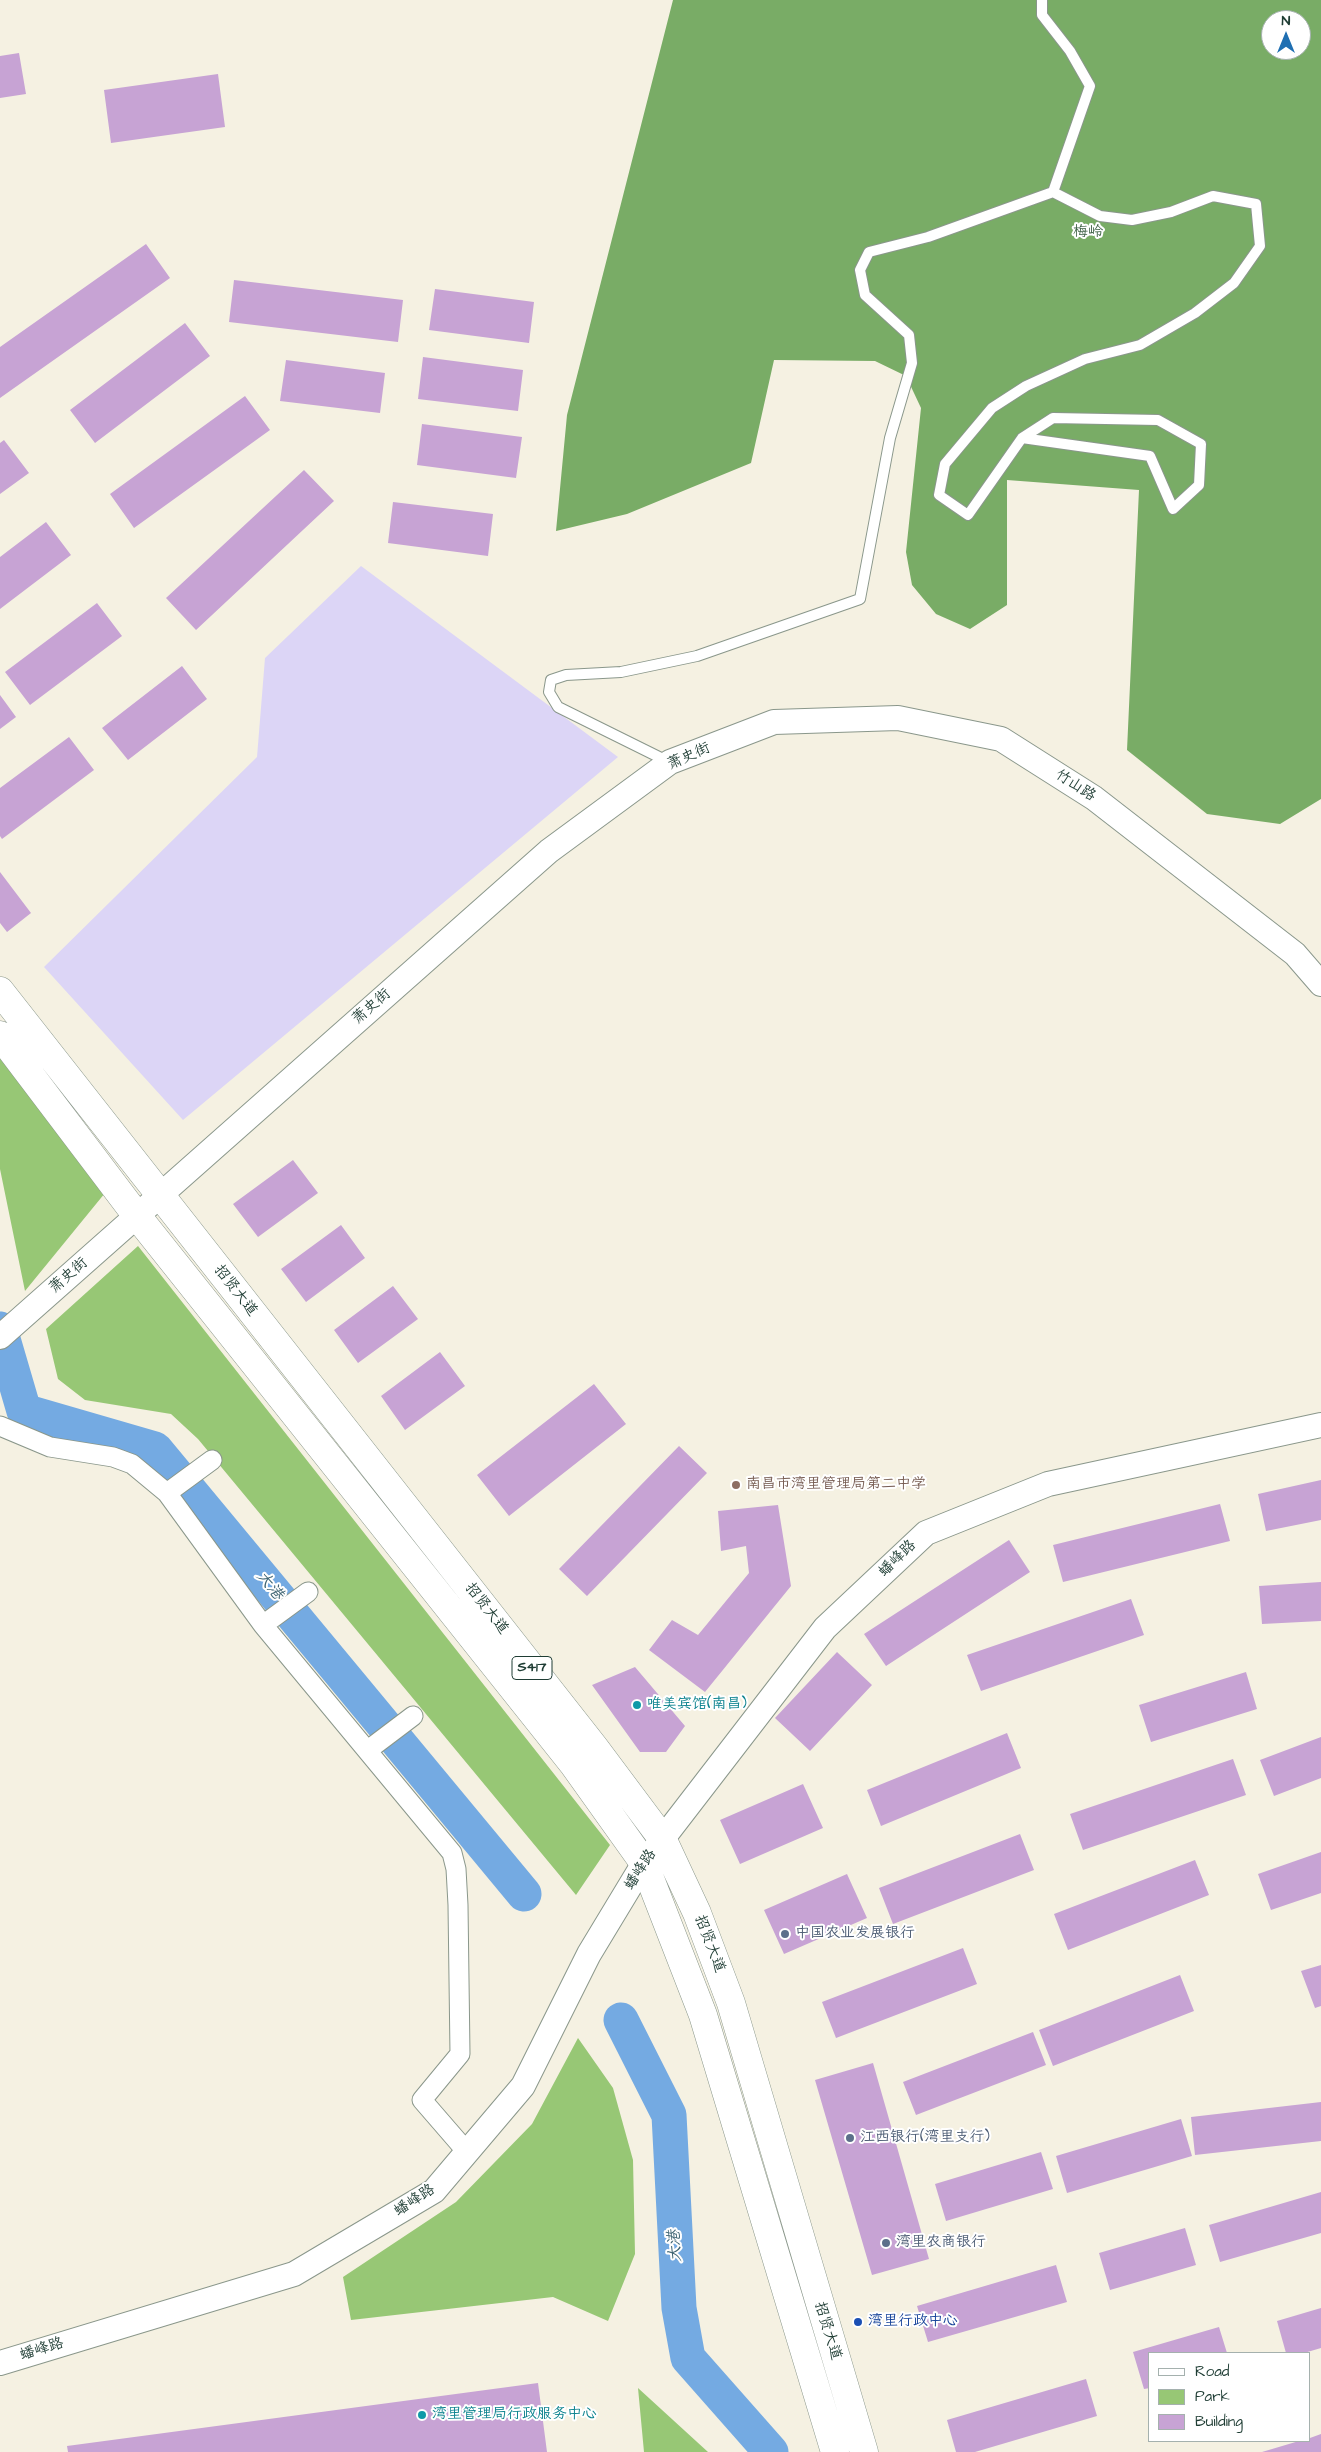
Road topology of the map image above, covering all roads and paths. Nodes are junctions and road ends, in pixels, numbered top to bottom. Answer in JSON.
{"nodes":[{"id":1,"x":1042,"y":0,"type":"edge"},
{"id":2,"x":1053,"y":192,"type":"junction"},
{"id":3,"x":1022,"y":438,"type":"junction"},
{"id":4,"x":774,"y":722,"type":"joint"},
{"id":5,"x":670,"y":762,"type":"junction"},
{"id":6,"x":1321,"y":984,"type":"edge"},
{"id":7,"x":0,"y":991,"type":"edge"},
{"id":8,"x":0,"y":1035,"type":"edge"},
{"id":9,"x":159,"y":1195,"type":"junction"},
{"id":10,"x":137,"y":1216,"type":"junction"},
{"id":11,"x":0,"y":1337,"type":"edge"},
{"id":12,"x":1321,"y":1425,"type":"edge"},
{"id":13,"x":0,"y":1426,"type":"edge"},
{"id":14,"x":212,"y":1460,"type":"dead end"},
{"id":15,"x":167,"y":1493,"type":"junction"},
{"id":16,"x":308,"y":1592,"type":"dead end"},
{"id":17,"x":263,"y":1625,"type":"junction"},
{"id":18,"x":413,"y":1716,"type":"dead end"},
{"id":19,"x":368,"y":1750,"type":"junction"},
{"id":20,"x":662,"y":1838,"type":"junction"},
{"id":21,"x":644,"y":1862,"type":"junction"},
{"id":22,"x":467,"y":2152,"type":"junction"},
{"id":23,"x":0,"y":2363,"type":"edge"},
{"id":24,"x":835,"y":2452,"type":"edge"},
{"id":25,"x":864,"y":2452,"type":"edge"}],
"edges":[{"from":1,"to":2,"type":"lane"},
{"from":2,"to":3,"type":"lane"},
{"from":2,"to":5,"type":"lane"},
{"from":3,"to":3,"type":"lane"},
{"from":4,"to":5,"type":"street","name":"萧史街"},
{"from":4,"to":6,"type":"street","name":"竹山路"},
{"from":5,"to":9,"type":"street","name":"萧史街"},
{"from":7,"to":9,"type":"main road","name":"招贤大道","number":"S417"},
{"from":8,"to":10,"type":"main road","name":"招贤大道","number":"S417"},
{"from":9,"to":10,"type":"street","name":"萧史街"},
{"from":9,"to":20,"type":"main road","name":"招贤大道","number":"S417"},
{"from":10,"to":11,"type":"street","name":"萧史街"},
{"from":10,"to":21,"type":"main road","name":"招贤大道","number":"S417"},
{"from":12,"to":20,"type":"street","name":"蟠峰路"},
{"from":13,"to":15,"type":"street"},
{"from":14,"to":15,"type":"street"},
{"from":15,"to":17,"type":"street"},
{"from":16,"to":17,"type":"street"},
{"from":17,"to":19,"type":"street"},
{"from":18,"to":19,"type":"street"},
{"from":19,"to":22,"type":"street"},
{"from":20,"to":21,"type":"street","name":"蟠峰路"},
{"from":20,"to":25,"type":"main road","name":"招贤大道","number":"S417"},
{"from":21,"to":22,"type":"street","name":"蟠峰路"},
{"from":21,"to":24,"type":"main road","name":"招贤大道","number":"S417"},
{"from":22,"to":23,"type":"street","name":"蟠峰路"}]}
